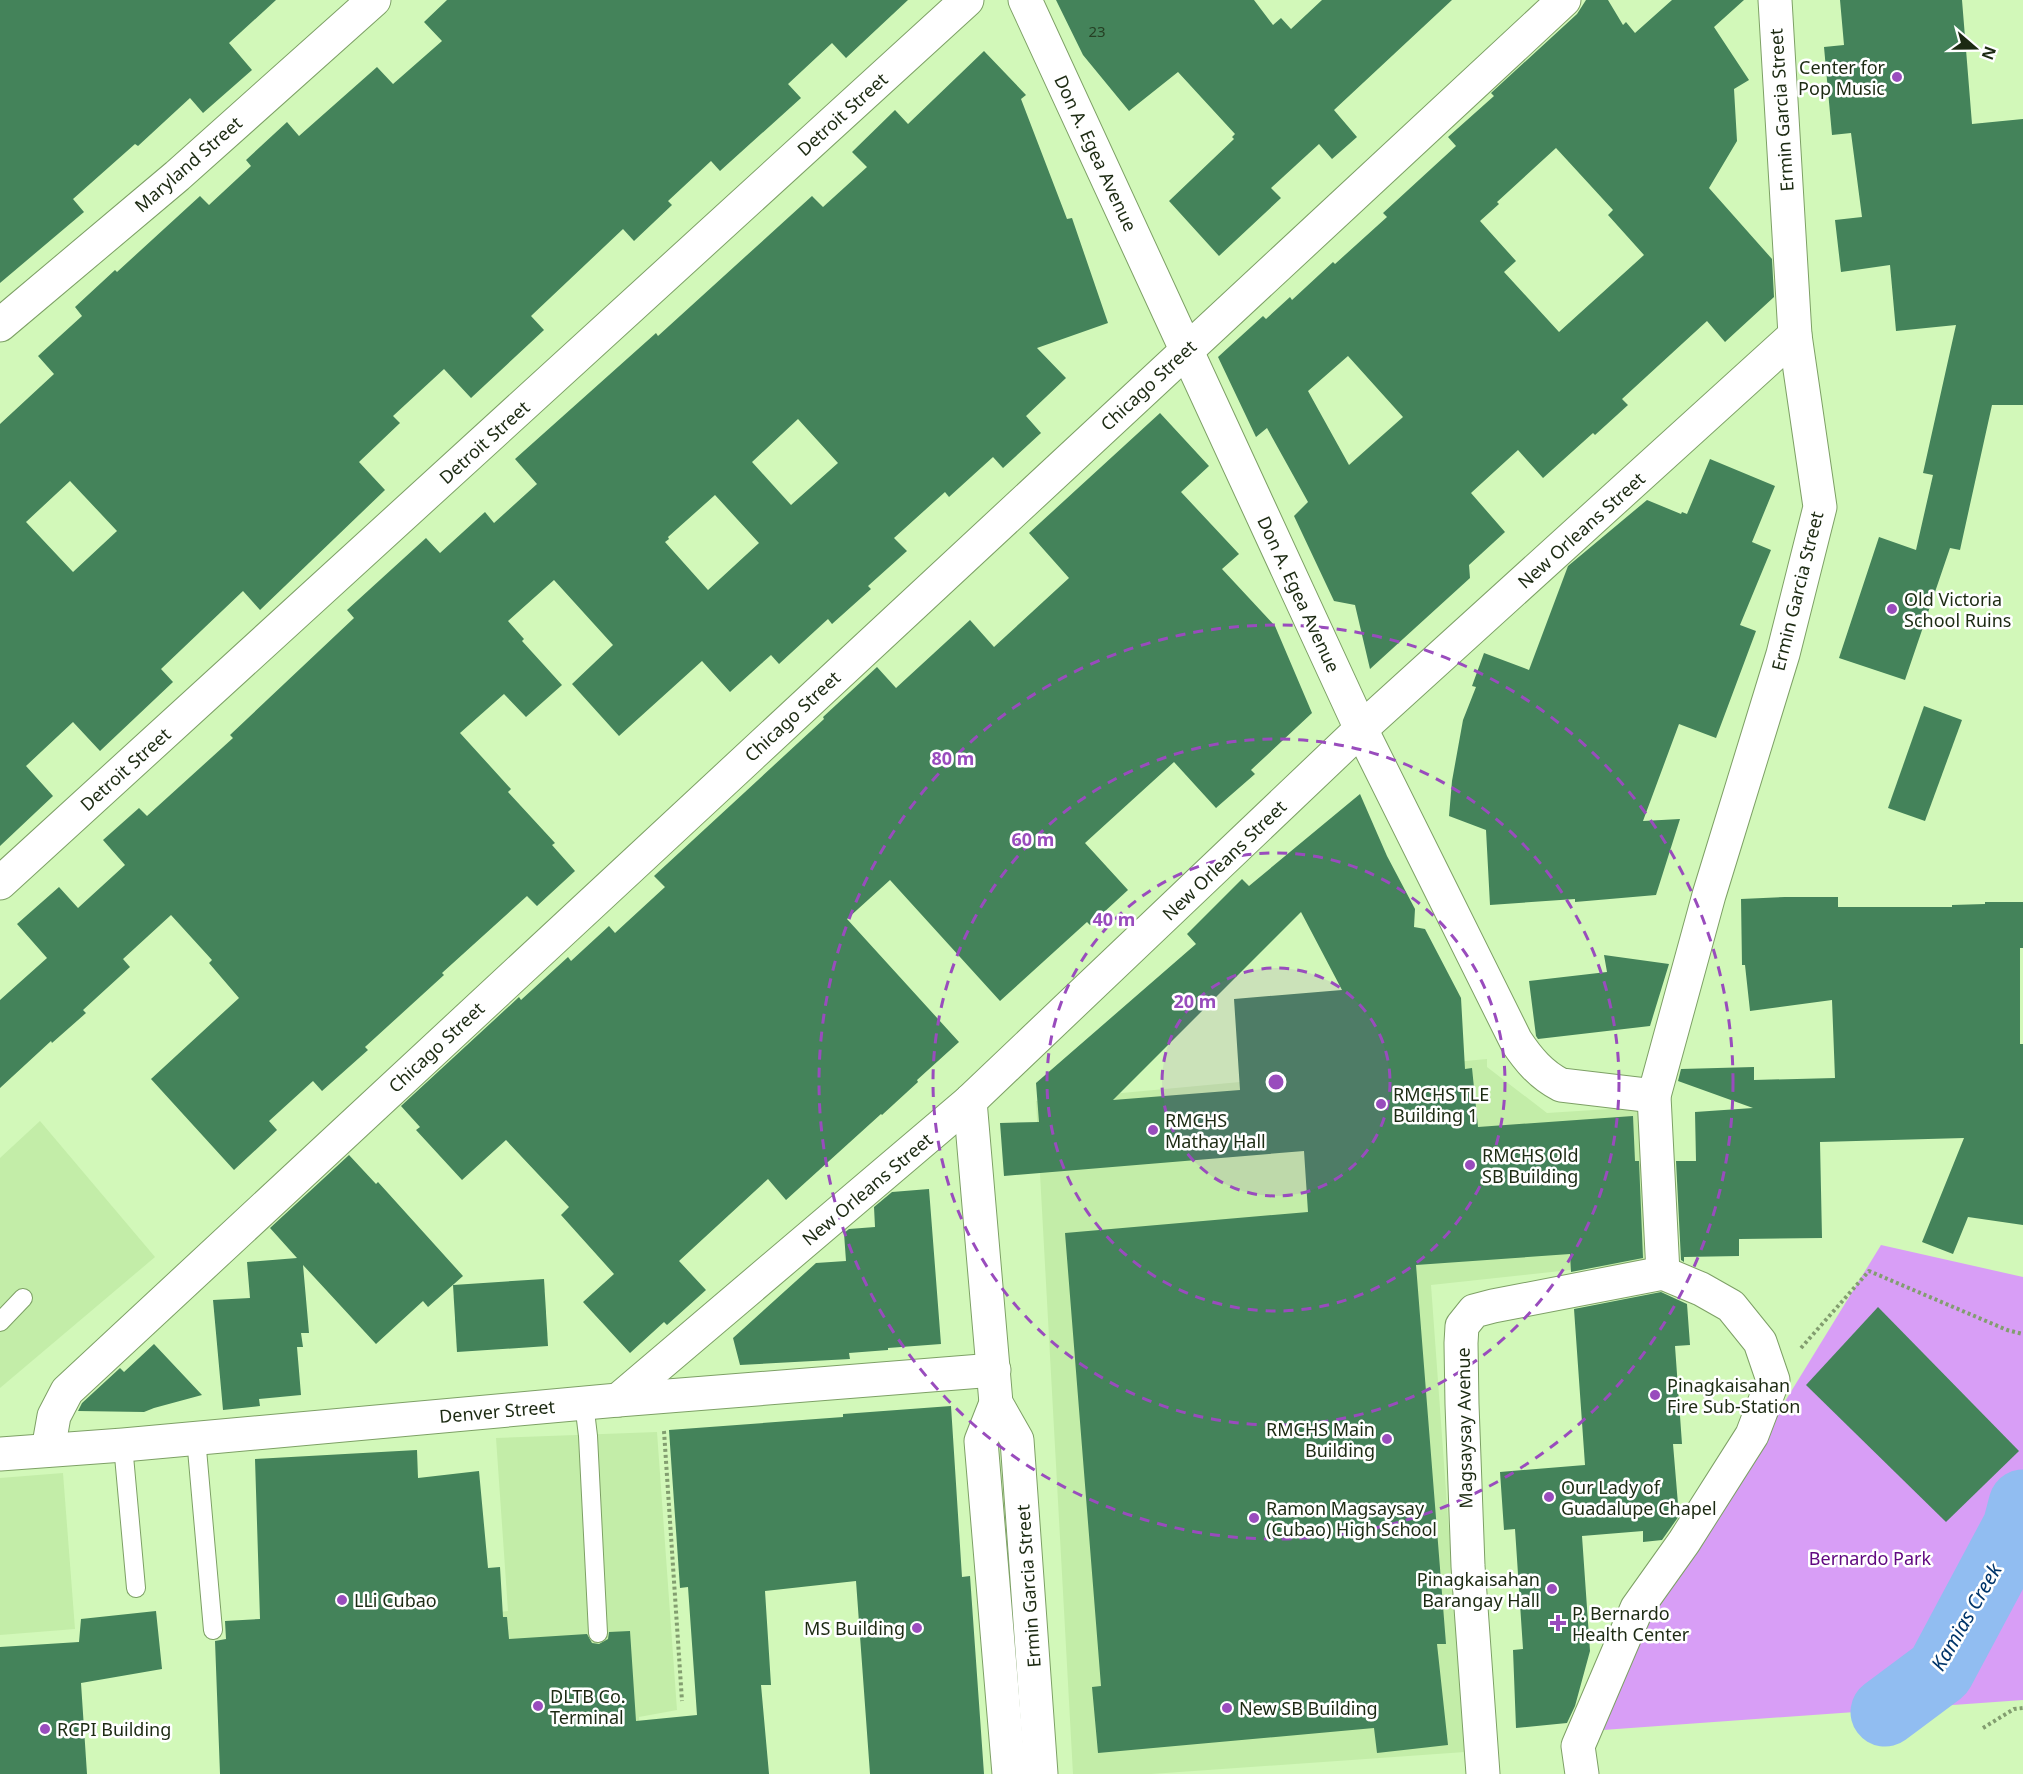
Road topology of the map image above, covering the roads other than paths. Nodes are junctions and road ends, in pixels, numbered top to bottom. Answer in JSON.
{"nodes":[{"id":1,"x":374,"y":0,"type":"edge"},
{"id":2,"x":967,"y":0,"type":"edge"},
{"id":3,"x":1025,"y":0,"type":"edge"},
{"id":4,"x":1564,"y":0,"type":"edge"},
{"id":5,"x":1775,"y":0,"type":"edge"},
{"id":6,"x":0,"y":325,"type":"edge"},
{"id":7,"x":1795,"y":335,"type":"junction"},
{"id":8,"x":1187,"y":349,"type":"junction"},
{"id":9,"x":1361,"y":729,"type":"junction"},
{"id":10,"x":0,"y":883,"type":"edge"},
{"id":11,"x":1654,"y":1096,"type":"junction"},
{"id":12,"x":970,"y":1101,"type":"junction"},
{"id":13,"x":1663,"y":1273,"type":"junction"},
{"id":14,"x":23,"y":1298,"type":"dead end"},
{"id":15,"x":0,"y":1322,"type":"edge"},
{"id":16,"x":994,"y":1370,"type":"junction"},
{"id":17,"x":618,"y":1400,"type":"junction"},
{"id":18,"x":996,"y":1403,"type":"junction"},
{"id":19,"x":584,"y":1404,"type":"junction"},
{"id":20,"x":196,"y":1438,"type":"junction"},
{"id":21,"x":123,"y":1445,"type":"junction"},
{"id":22,"x":48,"y":1450,"type":"junction"},
{"id":23,"x":0,"y":1454,"type":"edge"},
{"id":24,"x":136,"y":1588,"type":"dead end"},
{"id":25,"x":213,"y":1630,"type":"dead end"},
{"id":26,"x":598,"y":1633,"type":"dead end"},
{"id":27,"x":1009,"y":1774,"type":"edge"},
{"id":28,"x":1041,"y":1774,"type":"edge"},
{"id":29,"x":1483,"y":1774,"type":"edge"},
{"id":30,"x":1582,"y":1774,"type":"edge"}],
"edges":[{"from":1,"to":6,"type":"street","name":"Maryland Street"},
{"from":2,"to":10,"type":"street","name":"Detroit Street"},
{"from":3,"to":8,"type":"street","name":"Don A. Egea Avenue"},
{"from":4,"to":8,"type":"street","name":"Chicago Street"},
{"from":5,"to":7,"type":"street","name":"Ermin Garcia Street"},
{"from":7,"to":9,"type":"street","name":"New Orleans Street"},
{"from":7,"to":11,"type":"street","name":"Ermin Garcia Street"},
{"from":8,"to":9,"type":"street","name":"Don A. Egea Avenue"},
{"from":8,"to":22,"type":"street","name":"Chicago Street"},
{"from":9,"to":11,"type":"street","name":"Don A. Egea Avenue"},
{"from":9,"to":12,"type":"street","name":"New Orleans Street"},
{"from":11,"to":13,"type":"street"},
{"from":12,"to":16,"type":"street","name":"Ermin Garcia Street"},
{"from":12,"to":17,"type":"street","name":"New Orleans Street"},
{"from":13,"to":29,"type":"street","name":"Magsaysay Avenue"},
{"from":13,"to":30,"type":"street"},
{"from":14,"to":15,"type":"lane"},
{"from":16,"to":17,"type":"street","name":"Denver Street"},
{"from":16,"to":18,"type":"street","name":"Ermin Garcia Street"},
{"from":17,"to":19,"type":"street","name":"Denver Street"},
{"from":18,"to":27,"type":"street","name":"Ermin Garcia Street"},
{"from":18,"to":28,"type":"street","name":"Ermin Garcia Street"},
{"from":19,"to":20,"type":"street","name":"Denver Street"},
{"from":19,"to":26,"type":"lane"},
{"from":20,"to":21,"type":"street","name":"Denver Street"},
{"from":20,"to":25,"type":"lane"},
{"from":21,"to":22,"type":"street","name":"Denver Street"},
{"from":21,"to":24,"type":"lane"},
{"from":22,"to":23,"type":"street","name":"Denver Street"}]}
